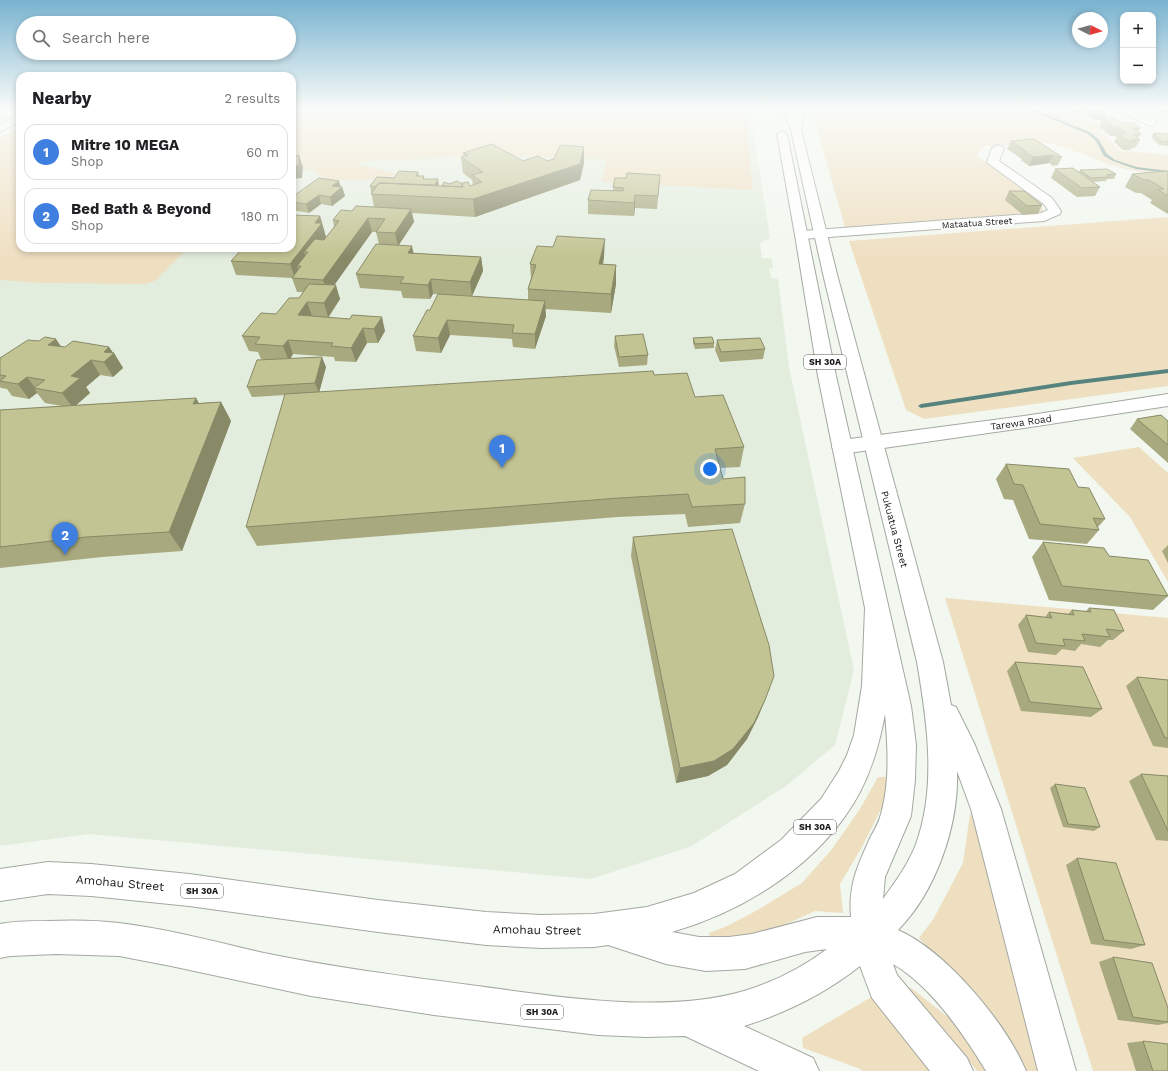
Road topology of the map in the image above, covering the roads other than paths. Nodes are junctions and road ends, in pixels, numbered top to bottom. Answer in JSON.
{"nodes":[{"id":1,"x":786,"y":158,"type":"edge"},
{"id":2,"x":803,"y":158,"type":"edge"},
{"id":3,"x":994,"y":158,"type":"edge"},
{"id":4,"x":821,"y":234,"type":"junction"},
{"id":5,"x":802,"y":235,"type":"junction"},
{"id":6,"x":1168,"y":400,"type":"edge"},
{"id":7,"x":873,"y":443,"type":"junction"},
{"id":8,"x":842,"y":447,"type":"junction"},
{"id":9,"x":876,"y":610,"type":"junction"},
{"id":10,"x":938,"y":697,"type":"junction"},
{"id":11,"x":0,"y":886,"type":"edge"},
{"id":12,"x":611,"y":930,"type":"junction"},
{"id":13,"x":869,"y":937,"type":"junction"},
{"id":14,"x":0,"y":941,"type":"edge"},
{"id":15,"x":689,"y":1019,"type":"junction"},
{"id":16,"x":800,"y":1071,"type":"edge"},
{"id":17,"x":954,"y":1071,"type":"edge"},
{"id":18,"x":1007,"y":1071,"type":"edge"},
{"id":19,"x":1057,"y":1071,"type":"edge"}],
"edges":[{"from":1,"to":5,"type":"main road","number":"SH 30A"},
{"from":2,"to":4,"type":"main road","name":"Pukuatua Street","number":"SH 30A"},
{"from":3,"to":4,"type":"main road","name":"Mataatua Street"},
{"from":4,"to":5,"type":"main road","name":"Mataatua Street"},
{"from":4,"to":7,"type":"main road","name":"Pukuatua Street","number":"SH 30A"},
{"from":5,"to":8,"type":"main road","number":"SH 30A"},
{"from":6,"to":7,"type":"main road","name":"Tarewa Road"},
{"from":7,"to":8,"type":"main road","name":"Tarewa Road"},
{"from":7,"to":10,"type":"main road","name":"Pukuatua Street","number":"SH 30A"},
{"from":8,"to":9,"type":"main road","number":"SH 30A"},
{"from":9,"to":12,"type":"main road","name":"Amohau Street","number":"SH 30A"},
{"from":9,"to":13,"type":"main road"},
{"from":10,"to":13,"type":"main road","name":"Pukuatua Street","number":"SH 30A"},
{"from":10,"to":19,"type":"main road"},
{"from":11,"to":12,"type":"main road","name":"Amohau Street","number":"SH 30A"},
{"from":12,"to":13,"type":"main road"},
{"from":13,"to":15,"type":"main road","number":"SH 30A"},
{"from":13,"to":17,"type":"main road"},
{"from":13,"to":18,"type":"main road"},
{"from":14,"to":15,"type":"main road","number":"SH 30A"},
{"from":15,"to":16,"type":"main road"}]}
